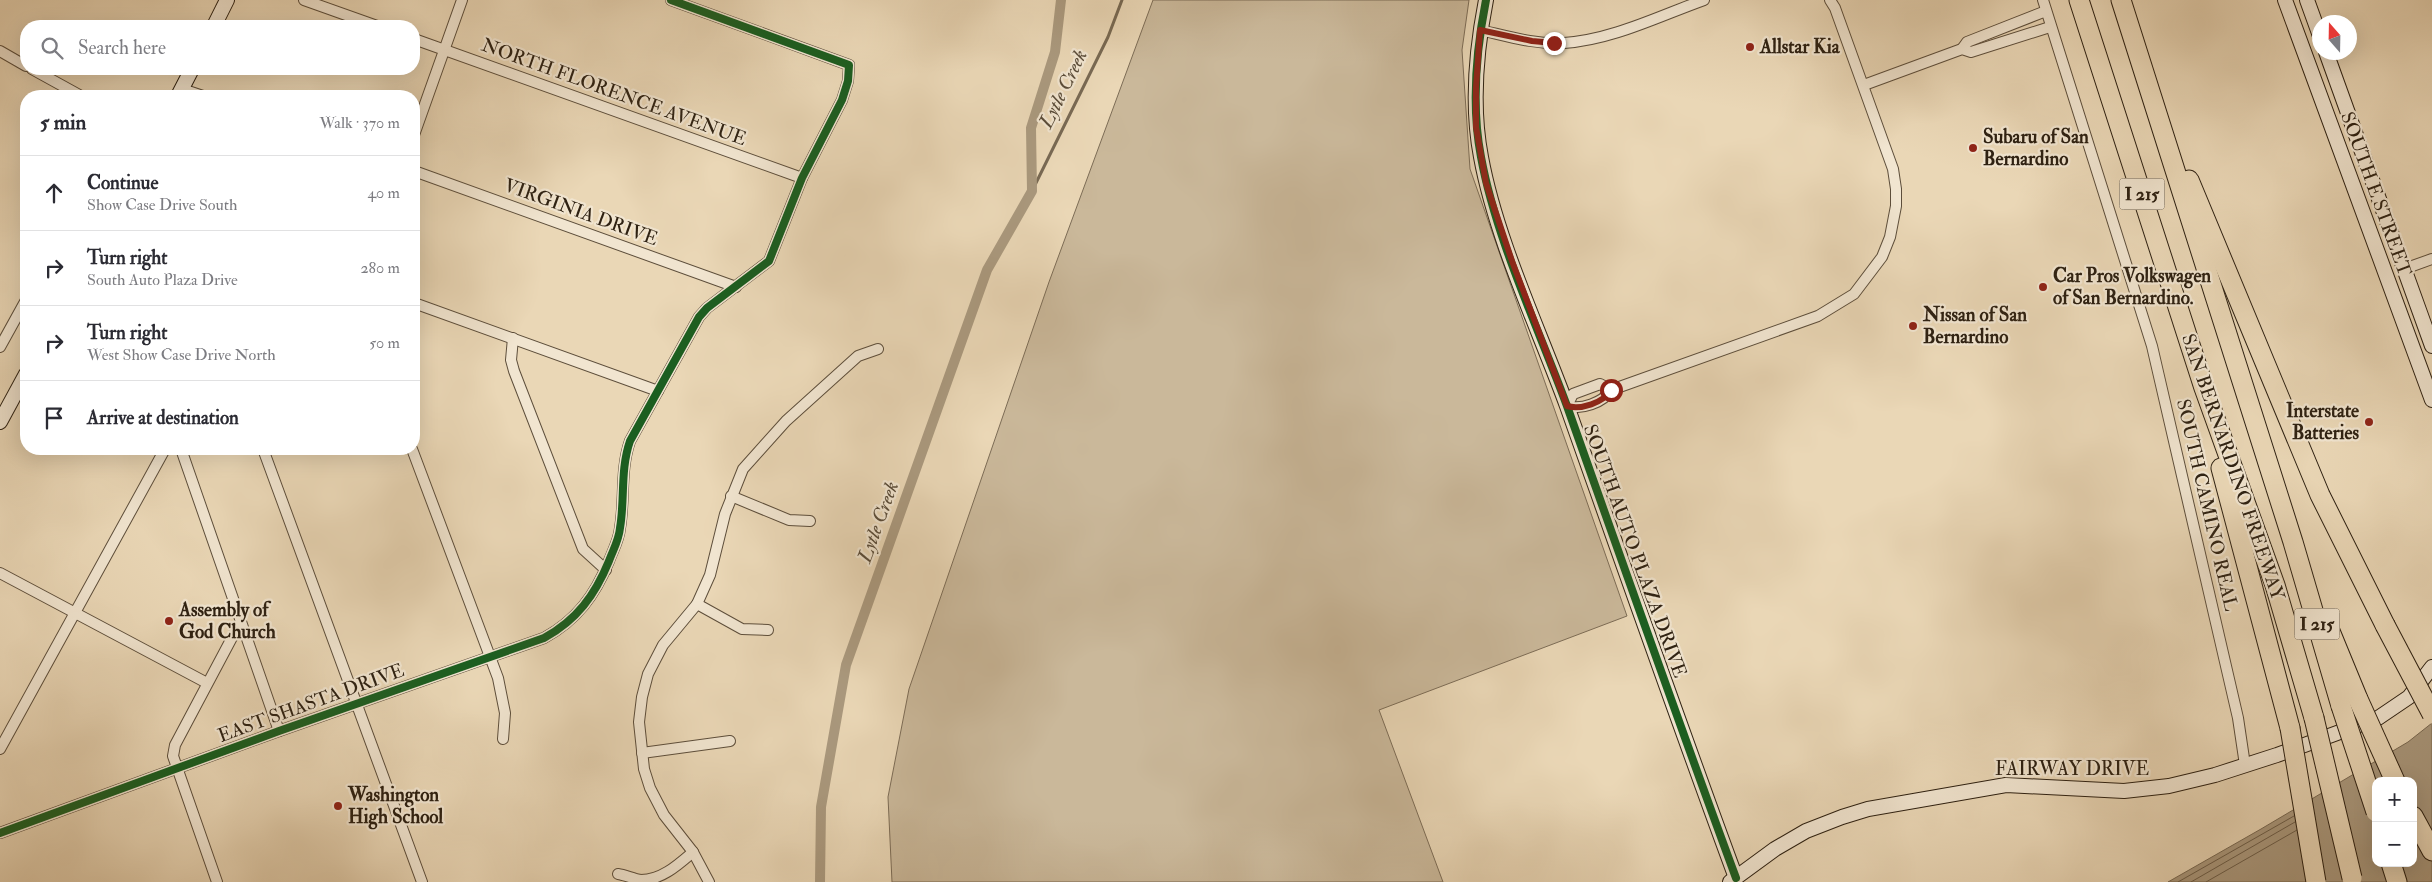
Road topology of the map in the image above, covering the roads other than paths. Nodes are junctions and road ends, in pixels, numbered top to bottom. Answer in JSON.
{"nodes":[{"id":1,"x":227,"y":0,"type":"edge"},
{"id":2,"x":304,"y":0,"type":"edge"},
{"id":3,"x":462,"y":0,"type":"edge"},
{"id":4,"x":671,"y":0,"type":"edge"},
{"id":5,"x":1486,"y":0,"type":"edge"},
{"id":6,"x":1704,"y":0,"type":"edge"},
{"id":7,"x":1830,"y":0,"type":"edge"},
{"id":8,"x":2043,"y":0,"type":"edge"},
{"id":9,"x":2079,"y":0,"type":"edge"},
{"id":10,"x":2121,"y":0,"type":"edge"},
{"id":11,"x":2286,"y":0,"type":"edge"},
{"id":12,"x":2307,"y":0,"type":"edge"},
{"id":13,"x":2046,"y":11,"type":"junction"},
{"id":14,"x":2312,"y":15,"type":"edge"},
{"id":15,"x":217,"y":20,"type":"edge"},
{"id":16,"x":360,"y":20,"type":"edge"},
{"id":17,"x":2050,"y":27,"type":"junction"},
{"id":18,"x":1480,"y":30,"type":"junction"},
{"id":19,"x":420,"y":42,"type":"edge"},
{"id":20,"x":444,"y":50,"type":"junction"},
{"id":21,"x":1962,"y":50,"type":"junction"},
{"id":22,"x":0,"y":51,"type":"edge"},
{"id":23,"x":2329,"y":60,"type":"edge"},
{"id":24,"x":20,"y":63,"type":"edge"},
{"id":25,"x":43,"y":75,"type":"edge"},
{"id":26,"x":189,"y":75,"type":"edge"},
{"id":27,"x":2145,"y":75,"type":"junction"},
{"id":28,"x":1864,"y":85,"type":"junction"},
{"id":29,"x":70,"y":90,"type":"edge"},
{"id":30,"x":182,"y":90,"type":"edge"},
{"id":31,"x":420,"y":118,"type":"edge"},
{"id":32,"x":420,"y":173,"type":"edge"},
{"id":33,"x":802,"y":178,"type":"junction"},
{"id":34,"x":2432,"y":260,"type":"edge"},
{"id":35,"x":2404,"y":269,"type":"junction"},
{"id":36,"x":736,"y":287,"type":"junction"},
{"id":37,"x":420,"y":305,"type":"edge"},
{"id":38,"x":20,"y":311,"type":"edge"},
{"id":39,"x":513,"y":338,"type":"junction"},
{"id":40,"x":2432,"y":346,"type":"edge"},
{"id":41,"x":0,"y":347,"type":"edge"},
{"id":42,"x":878,"y":349,"type":"dead end"},
{"id":43,"x":20,"y":385,"type":"edge"},
{"id":44,"x":2204,"y":388,"type":"junction"},
{"id":45,"x":1611,"y":390,"type":"junction"},
{"id":46,"x":658,"y":391,"type":"junction"},
{"id":47,"x":2432,"y":400,"type":"edge"},
{"id":48,"x":1567,"y":406,"type":"junction"},
{"id":49,"x":0,"y":422,"type":"edge"},
{"id":50,"x":162,"y":455,"type":"edge"},
{"id":51,"x":182,"y":455,"type":"edge"},
{"id":52,"x":264,"y":455,"type":"edge"},
{"id":53,"x":414,"y":455,"type":"edge"},
{"id":54,"x":731,"y":496,"type":"junction"},
{"id":55,"x":810,"y":521,"type":"dead end"},
{"id":56,"x":606,"y":570,"type":"junction"},
{"id":57,"x":0,"y":573,"type":"edge"},
{"id":58,"x":697,"y":604,"type":"junction"},
{"id":59,"x":73,"y":613,"type":"junction"},
{"id":60,"x":241,"y":625,"type":"junction"},
{"id":61,"x":768,"y":630,"type":"dead end"},
{"id":62,"x":490,"y":657,"type":"junction"},
{"id":63,"x":2432,"y":667,"type":"edge"},
{"id":64,"x":208,"y":683,"type":"junction"},
{"id":65,"x":2350,"y":702,"type":"junction"},
{"id":66,"x":357,"y":704,"type":"junction"},
{"id":67,"x":2432,"y":714,"type":"edge"},
{"id":68,"x":280,"y":731,"type":"junction"},
{"id":69,"x":504,"y":739,"type":"dead end"},
{"id":70,"x":730,"y":741,"type":"dead end"},
{"id":71,"x":0,"y":749,"type":"edge"},
{"id":72,"x":642,"y":753,"type":"junction"},
{"id":73,"x":2245,"y":765,"type":"junction"},
{"id":74,"x":177,"y":768,"type":"junction"},
{"id":75,"x":2393,"y":777,"type":"edge"},
{"id":76,"x":2372,"y":795,"type":"edge"},
{"id":77,"x":2416,"y":822,"type":"edge"},
{"id":78,"x":0,"y":833,"type":"edge"},
{"id":79,"x":2432,"y":851,"type":"edge"},
{"id":80,"x":693,"y":852,"type":"junction"},
{"id":81,"x":2392,"y":867,"type":"edge"},
{"id":82,"x":618,"y":874,"type":"dead end"},
{"id":83,"x":1733,"y":880,"type":"edge"},
{"id":84,"x":217,"y":882,"type":"edge"},
{"id":85,"x":422,"y":882,"type":"edge"},
{"id":86,"x":709,"y":882,"type":"edge"},
{"id":87,"x":2316,"y":882,"type":"edge"},
{"id":88,"x":2353,"y":882,"type":"edge"},
{"id":89,"x":2397,"y":882,"type":"edge"}],
"edges":[{"from":1,"to":15,"type":"street"},
{"from":2,"to":16,"type":"street"},
{"from":3,"to":20,"type":"street"},
{"from":4,"to":33,"type":"street","name":"EAST SHASTA DRIVE"},
{"from":5,"to":18,"type":"street","name":"SOUTH AUTO PLAZA DRIVE"},
{"from":6,"to":18,"type":"street"},
{"from":7,"to":28,"type":"street"},
{"from":8,"to":13,"type":"street","name":"SOUTH CAMINO REAL"},
{"from":9,"to":44,"type":"highway","name":"SAN BERNARDINO FREEWAY","number":"I 215"},
{"from":10,"to":27,"type":"highway","name":"SAN BERNARDINO FREEWAY","number":"I 215"},
{"from":11,"to":47,"type":"street","name":"SOUTH E STREET"},
{"from":12,"to":14,"type":"street"},
{"from":13,"to":17,"type":"street","name":"SOUTH CAMINO REAL"},
{"from":13,"to":21,"type":"street"},
{"from":17,"to":21,"type":"street"},
{"from":17,"to":73,"type":"street","name":"SOUTH CAMINO REAL"},
{"from":18,"to":48,"type":"street","name":"SOUTH AUTO PLAZA DRIVE"},
{"from":19,"to":20,"type":"street","name":"NORTH FLORENCE AVENUE"},
{"from":20,"to":31,"type":"street"},
{"from":20,"to":33,"type":"street","name":"NORTH FLORENCE AVENUE"},
{"from":21,"to":28,"type":"street"},
{"from":22,"to":24,"type":"street"},
{"from":23,"to":35,"type":"street","name":"SOUTH E STREET"},
{"from":25,"to":29,"type":"street"},
{"from":26,"to":30,"type":"street"},
{"from":27,"to":65,"type":"highway","name":"SAN BERNARDINO FREEWAY","number":"I 215"},
{"from":27,"to":67,"type":"highway","bridge":true},
{"from":28,"to":45,"type":"street"},
{"from":32,"to":36,"type":"street","name":"VIRGINIA DRIVE"},
{"from":33,"to":36,"type":"street","name":"EAST SHASTA DRIVE"},
{"from":34,"to":35,"type":"street"},
{"from":35,"to":40,"type":"street","name":"SOUTH E STREET"},
{"from":36,"to":46,"type":"street","name":"EAST SHASTA DRIVE"},
{"from":37,"to":39,"type":"street"},
{"from":38,"to":41,"type":"street"},
{"from":39,"to":46,"type":"street"},
{"from":39,"to":56,"type":"street"},
{"from":42,"to":54,"type":"street"},
{"from":43,"to":49,"type":"street"},
{"from":44,"to":87,"type":"highway","bridge":true},
{"from":44,"to":88,"type":"highway","name":"SAN BERNARDINO FREEWAY","number":"I 215","bridge":true},
{"from":45,"to":48,"type":"street"},
{"from":45,"to":48,"type":"street"},
{"from":46,"to":56,"type":"street","name":"EAST SHASTA DRIVE"},
{"from":48,"to":83,"type":"street","name":"SOUTH AUTO PLAZA DRIVE"},
{"from":50,"to":59,"type":"street"},
{"from":51,"to":60,"type":"street"},
{"from":52,"to":66,"type":"street"},
{"from":53,"to":62,"type":"street"},
{"from":54,"to":55,"type":"street"},
{"from":54,"to":58,"type":"street"},
{"from":56,"to":62,"type":"street","name":"EAST SHASTA DRIVE"},
{"from":57,"to":59,"type":"street"},
{"from":58,"to":61,"type":"street"},
{"from":58,"to":72,"type":"street"},
{"from":59,"to":64,"type":"street"},
{"from":59,"to":71,"type":"street"},
{"from":60,"to":64,"type":"street"},
{"from":60,"to":68,"type":"street"},
{"from":62,"to":66,"type":"street","name":"EAST SHASTA DRIVE"},
{"from":62,"to":69,"type":"street"},
{"from":63,"to":73,"type":"street","name":"FAIRWAY DRIVE"},
{"from":64,"to":74,"type":"street"},
{"from":65,"to":75,"type":"highway","bridge":true},
{"from":65,"to":76,"type":"highway","bridge":true},
{"from":66,"to":68,"type":"street","name":"EAST SHASTA DRIVE"},
{"from":66,"to":85,"type":"street"},
{"from":68,"to":74,"type":"street","name":"EAST SHASTA DRIVE"},
{"from":70,"to":72,"type":"street"},
{"from":72,"to":80,"type":"street"},
{"from":73,"to":83,"type":"street","name":"FAIRWAY DRIVE"},
{"from":74,"to":78,"type":"street","name":"EAST SHASTA DRIVE"},
{"from":74,"to":84,"type":"street"},
{"from":77,"to":79,"type":"highway"},
{"from":80,"to":82,"type":"street"},
{"from":80,"to":86,"type":"street"},
{"from":81,"to":89,"type":"highway"}]}
